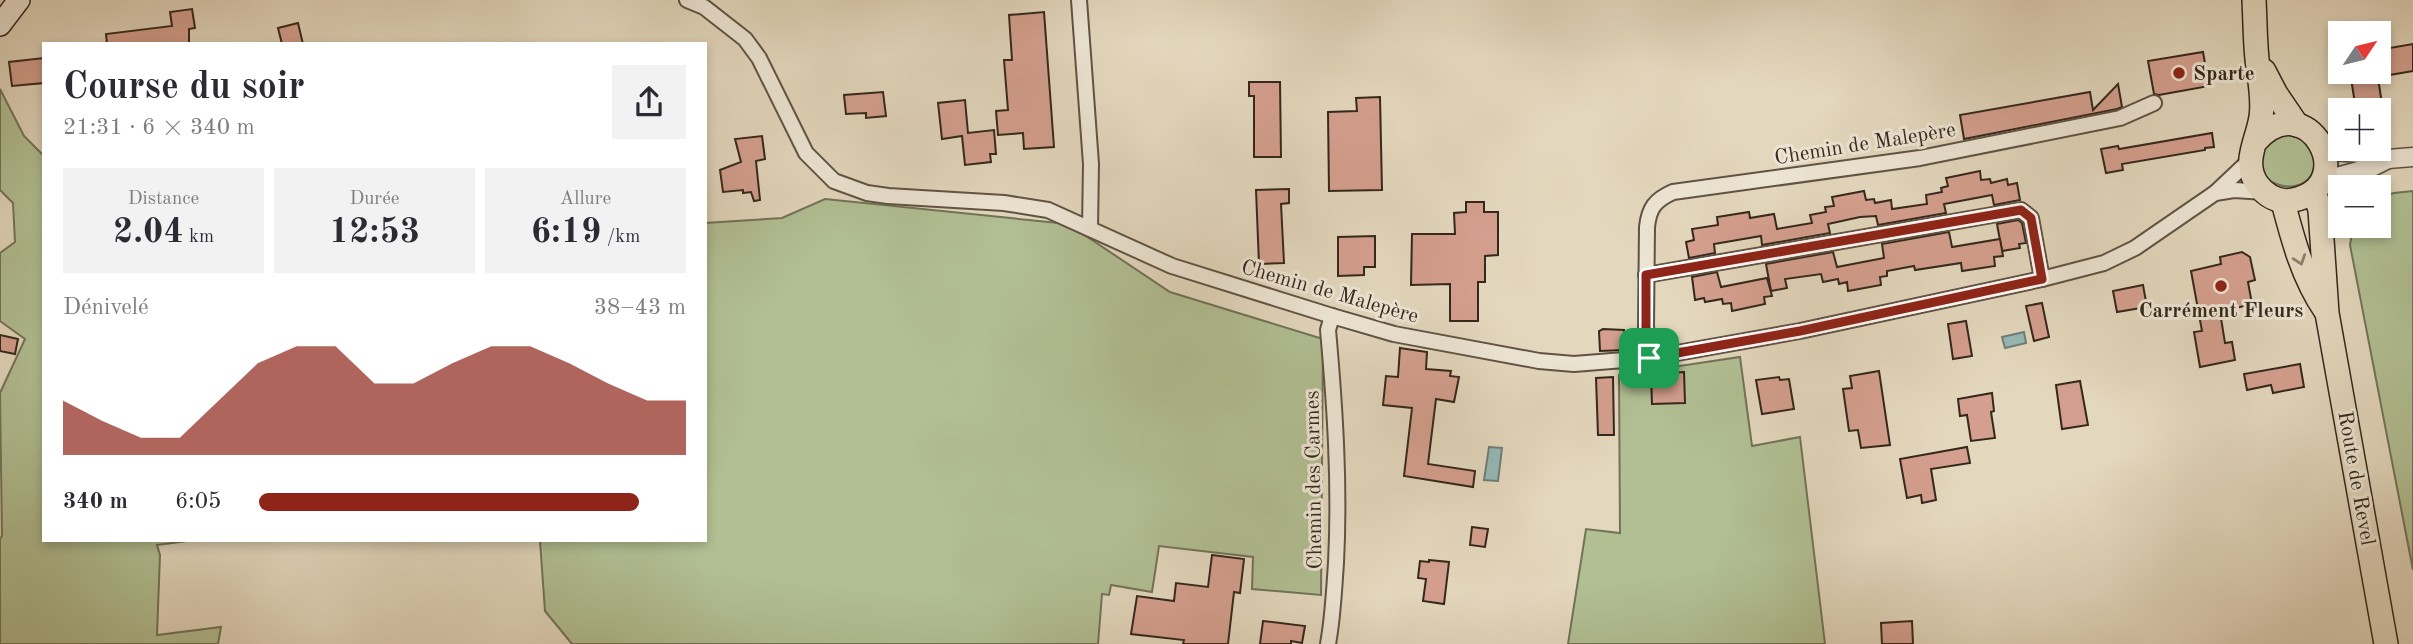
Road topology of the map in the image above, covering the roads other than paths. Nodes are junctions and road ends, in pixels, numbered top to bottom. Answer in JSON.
{"nodes":[{"id":1,"x":19,"y":0,"type":"edge"},
{"id":2,"x":687,"y":0,"type":"edge"},
{"id":3,"x":1079,"y":0,"type":"edge"},
{"id":4,"x":2254,"y":0,"type":"edge"},
{"id":5,"x":0,"y":25,"type":"edge"},
{"id":6,"x":2257,"y":57,"type":"junction"},
{"id":7,"x":2154,"y":103,"type":"dead end"},
{"id":8,"x":2297,"y":125,"type":"junction"},
{"id":9,"x":2323,"y":145,"type":"junction"},
{"id":10,"x":2328,"y":148,"type":"edge"},
{"id":11,"x":2253,"y":151,"type":"junction"},
{"id":12,"x":2413,"y":157,"type":"edge"},
{"id":13,"x":2391,"y":159,"type":"edge"},
{"id":14,"x":2384,"y":161,"type":"edge"},
{"id":15,"x":2318,"y":186,"type":"junction"},
{"id":16,"x":2215,"y":193,"type":"junction"},
{"id":17,"x":2274,"y":197,"type":"junction"},
{"id":18,"x":1090,"y":229,"type":"junction"},
{"id":19,"x":1646,"y":275,"type":"junction"},
{"id":20,"x":2042,"y":279,"type":"junction"},
{"id":21,"x":2326,"y":313,"type":"junction"},
{"id":22,"x":1332,"y":316,"type":"junction"},
{"id":23,"x":1649,"y":358,"type":"junction"},
{"id":24,"x":1328,"y":644,"type":"edge"},
{"id":25,"x":2386,"y":644,"type":"edge"}],
"edges":[{"from":1,"to":5,"type":"main road"},
{"from":2,"to":18,"type":"street","name":"Chemin de Malepère"},
{"from":3,"to":18,"type":"street"},
{"from":4,"to":6,"type":"main road"},
{"from":6,"to":8,"type":"main road"},
{"from":6,"to":11,"type":"main road"},
{"from":7,"to":19,"type":"street","name":"Chemin de Malepère"},
{"from":8,"to":9,"type":"main road"},
{"from":8,"to":11,"type":"main road"},
{"from":9,"to":10,"type":"street"},
{"from":9,"to":15,"type":"main road","name":"Route de Revel"},
{"from":11,"to":16,"type":"street","name":"Chemin de Malepère"},
{"from":11,"to":17,"type":"main road","name":"Route de Revel"},
{"from":12,"to":13,"type":"street"},
{"from":14,"to":15,"type":"street"},
{"from":15,"to":17,"type":"main road"},
{"from":15,"to":21,"type":"main road","name":"Route de Revel"},
{"from":16,"to":17,"type":"street"},
{"from":16,"to":20,"type":"street","name":"Chemin de Malepère"},
{"from":17,"to":21,"type":"main road","name":"Route de Revel","one_way":true},
{"from":18,"to":22,"type":"street","name":"Chemin de Malepère"},
{"from":19,"to":20,"type":"street"},
{"from":19,"to":23,"type":"street","name":"Chemin de Malepère"},
{"from":20,"to":23,"type":"street","name":"Chemin de Malepère"},
{"from":21,"to":25,"type":"main road","name":"Route de Revel"},
{"from":22,"to":23,"type":"street","name":"Chemin de Malepère"},
{"from":22,"to":24,"type":"street","name":"Chemin des Carmes"}]}
